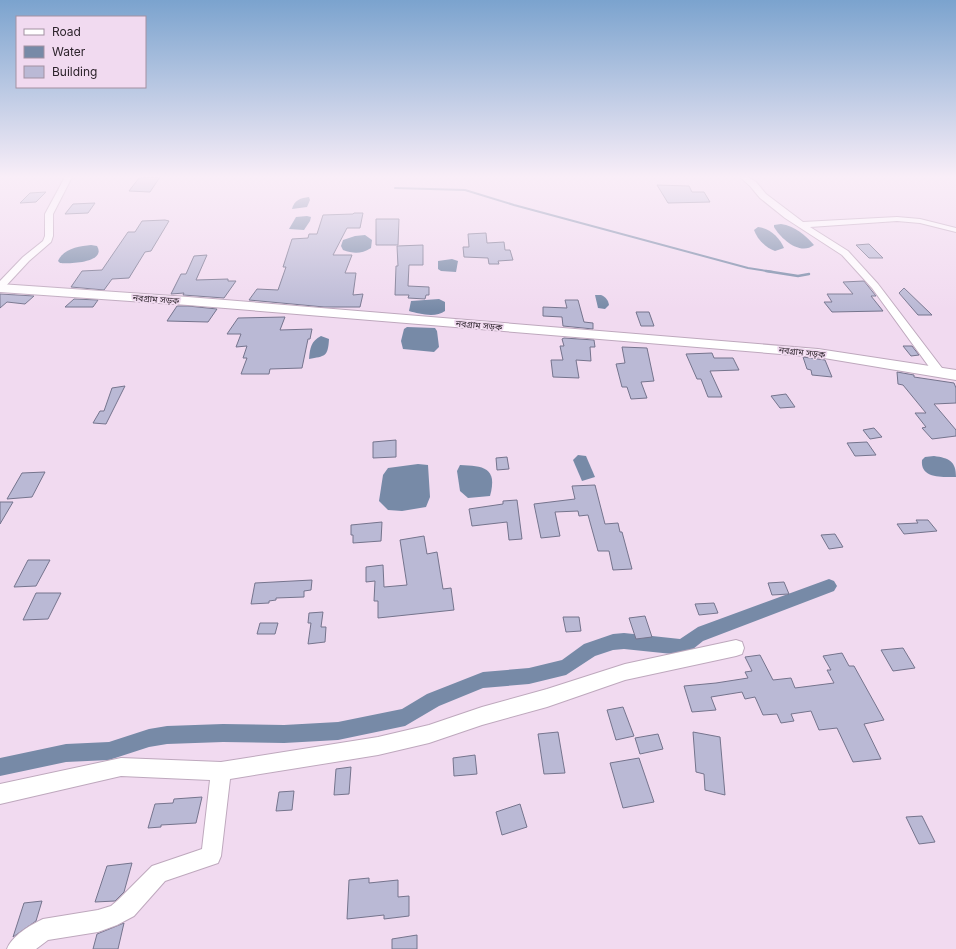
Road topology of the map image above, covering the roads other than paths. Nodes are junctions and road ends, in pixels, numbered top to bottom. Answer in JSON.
{"nodes":[{"id":1,"x":49,"y":221,"type":"edge"},
{"id":2,"x":797,"y":221,"type":"edge"},
{"id":3,"x":861,"y":221,"type":"edge"},
{"id":4,"x":925,"y":221,"type":"edge"},
{"id":5,"x":802,"y":225,"type":"junction"},
{"id":6,"x":956,"y":230,"type":"edge"},
{"id":7,"x":0,"y":288,"type":"edge"},
{"id":8,"x":939,"y":372,"type":"junction"},
{"id":9,"x":956,"y":376,"type":"edge"},
{"id":10,"x":736,"y":648,"type":"dead end"},
{"id":11,"x":221,"y":771,"type":"junction"},
{"id":12,"x":0,"y":794,"type":"edge"},
{"id":13,"x":18,"y":949,"type":"edge"}],
"edges":[{"from":1,"to":7,"type":"street"},
{"from":2,"to":5,"type":"street"},
{"from":3,"to":5,"type":"street"},
{"from":4,"to":6,"type":"street"},
{"from":5,"to":8,"type":"street"},
{"from":7,"to":8,"type":"main road","name":"নবগ্রাম সড়ক"},
{"from":8,"to":9,"type":"main road","name":"নবগ্রাম সড়ক"},
{"from":10,"to":11,"type":"street"},
{"from":11,"to":12,"type":"street"},
{"from":11,"to":13,"type":"street"}]}
